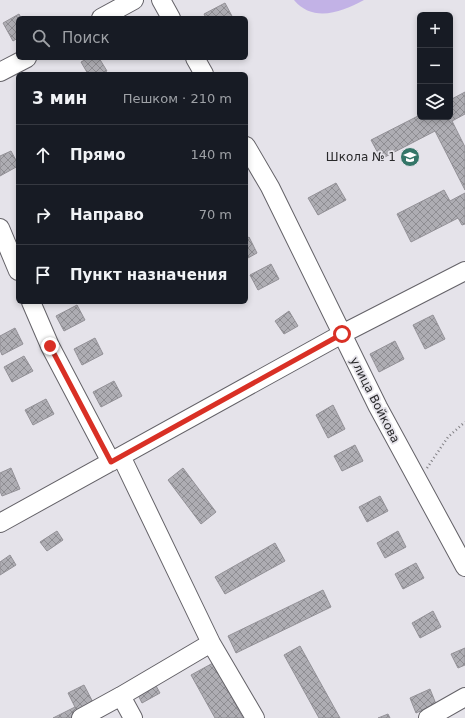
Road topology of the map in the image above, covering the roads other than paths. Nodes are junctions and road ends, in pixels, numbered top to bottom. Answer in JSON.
{"nodes":[{"id":1,"x":134,"y":0,"type":"edge"},
{"id":2,"x":161,"y":0,"type":"edge"},
{"id":3,"x":105,"y":16,"type":"edge"},
{"id":4,"x":170,"y":16,"type":"edge"},
{"id":5,"x":23,"y":60,"type":"edge"},
{"id":6,"x":196,"y":60,"type":"edge"},
{"id":7,"x":0,"y":72,"type":"edge"},
{"id":8,"x":203,"y":72,"type":"edge"},
{"id":9,"x":248,"y":150,"type":"edge"},
{"id":10,"x":0,"y":228,"type":"edge"},
{"id":11,"x":16,"y":266,"type":"edge"},
{"id":12,"x":465,"y":271,"type":"edge"},
{"id":13,"x":32,"y":304,"type":"edge"},
{"id":14,"x":342,"y":334,"type":"junction"},
{"id":15,"x":116,"y":459,"type":"junction"},
{"id":16,"x":0,"y":522,"type":"edge"},
{"id":17,"x":465,"y":567,"type":"edge"},
{"id":18,"x":211,"y":643,"type":"junction"},
{"id":19,"x":121,"y":696,"type":"junction"},
{"id":20,"x":465,"y":697,"type":"edge"},
{"id":21,"x":81,"y":718,"type":"edge"},
{"id":22,"x":133,"y":718,"type":"edge"},
{"id":23,"x":254,"y":718,"type":"edge"},
{"id":24,"x":428,"y":718,"type":"edge"}],
"edges":[{"from":1,"to":3,"type":"street"},
{"from":2,"to":4,"type":"street"},
{"from":5,"to":7,"type":"street"},
{"from":6,"to":8,"type":"street"},
{"from":9,"to":14,"type":"street","name":"улица Войкова"},
{"from":10,"to":11,"type":"street"},
{"from":12,"to":14,"type":"street"},
{"from":13,"to":15,"type":"street"},
{"from":14,"to":15,"type":"street"},
{"from":14,"to":17,"type":"street","name":"улица Войкова"},
{"from":15,"to":16,"type":"street"},
{"from":15,"to":18,"type":"street"},
{"from":18,"to":19,"type":"street"},
{"from":18,"to":23,"type":"street"},
{"from":19,"to":21,"type":"street"},
{"from":19,"to":22,"type":"street"},
{"from":20,"to":24,"type":"street"}]}
